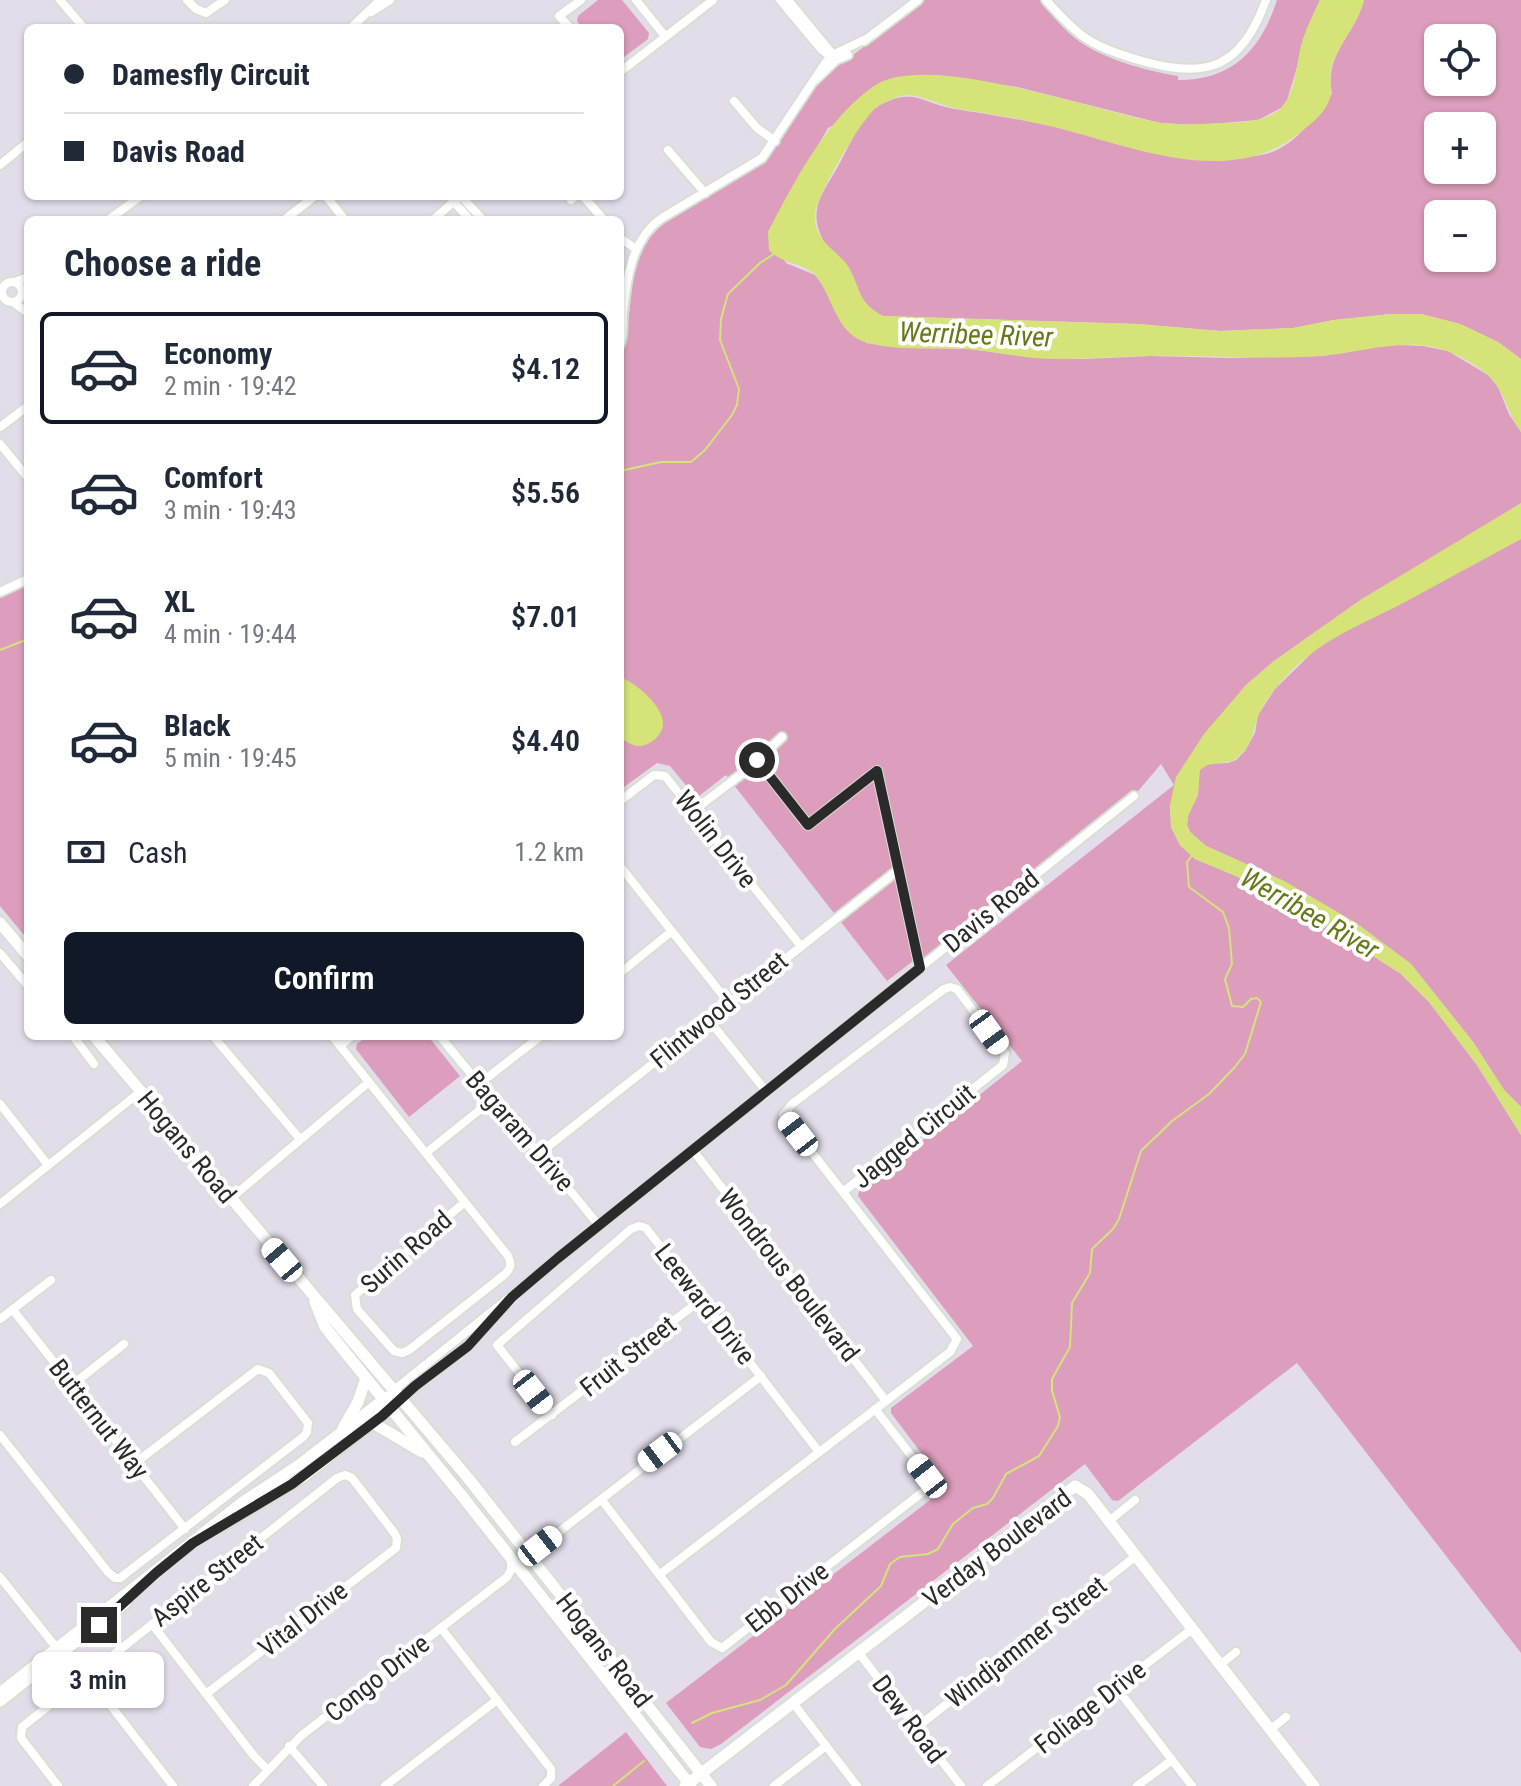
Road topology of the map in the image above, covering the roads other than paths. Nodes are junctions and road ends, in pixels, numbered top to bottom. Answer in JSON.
{"nodes":[{"id":1,"x":60,"y":0,"type":"edge"},
{"id":2,"x":187,"y":0,"type":"edge"},
{"id":3,"x":225,"y":0,"type":"edge"},
{"id":4,"x":380,"y":0,"type":"edge"},
{"id":5,"x":390,"y":0,"type":"edge"},
{"id":6,"x":581,"y":0,"type":"edge"},
{"id":7,"x":636,"y":0,"type":"edge"},
{"id":8,"x":713,"y":0,"type":"edge"},
{"id":9,"x":780,"y":0,"type":"edge"},
{"id":10,"x":788,"y":0,"type":"edge"},
{"id":11,"x":1046,"y":0,"type":"edge"},
{"id":12,"x":1266,"y":0,"type":"edge"},
{"id":13,"x":915,"y":1,"type":"edge"},
{"id":14,"x":370,"y":12,"type":"junction"},
{"id":15,"x":81,"y":24,"type":"edge"},
{"id":16,"x":356,"y":24,"type":"edge"},
{"id":17,"x":566,"y":24,"type":"edge"},
{"id":18,"x":665,"y":36,"type":"junction"},
{"id":19,"x":833,"y":57,"type":"junction"},
{"id":20,"x":624,"y":69,"type":"edge"},
{"id":21,"x":734,"y":101,"type":"dead end"},
{"id":22,"x":775,"y":141,"type":"junction"},
{"id":23,"x":24,"y":145,"type":"edge"},
{"id":24,"x":668,"y":150,"type":"dead end"},
{"id":25,"x":0,"y":165,"type":"edge"},
{"id":26,"x":705,"y":193,"type":"junction"},
{"id":27,"x":136,"y":200,"type":"edge"},
{"id":28,"x":310,"y":200,"type":"edge"},
{"id":29,"x":329,"y":200,"type":"edge"},
{"id":30,"x":456,"y":200,"type":"edge"},
{"id":31,"x":460,"y":200,"type":"edge"},
{"id":32,"x":586,"y":200,"type":"edge"},
{"id":33,"x":114,"y":216,"type":"edge"},
{"id":34,"x":289,"y":216,"type":"edge"},
{"id":35,"x":342,"y":216,"type":"edge"},
{"id":36,"x":438,"y":216,"type":"edge"},
{"id":37,"x":478,"y":216,"type":"edge"},
{"id":38,"x":600,"y":216,"type":"edge"},
{"id":39,"x":624,"y":241,"type":"edge"},
{"id":40,"x":636,"y":249,"type":"junction"},
{"id":41,"x":1,"y":273,"type":"edge"},
{"id":42,"x":24,"y":278,"type":"edge"},
{"id":43,"x":14,"y":282,"type":"junction"},
{"id":44,"x":1,"y":289,"type":"edge"},
{"id":45,"x":24,"y":290,"type":"edge"},
{"id":46,"x":22,"y":294,"type":"junction"},
{"id":47,"x":24,"y":300,"type":"edge"},
{"id":48,"x":12,"y":302,"type":"junction"},
{"id":49,"x":0,"y":305,"type":"edge"},
{"id":50,"x":24,"y":309,"type":"edge"},
{"id":51,"x":624,"y":311,"type":"edge"},
{"id":52,"x":24,"y":409,"type":"edge"},
{"id":53,"x":0,"y":427,"type":"edge"},
{"id":54,"x":0,"y":444,"type":"edge"},
{"id":55,"x":24,"y":473,"type":"edge"},
{"id":56,"x":24,"y":581,"type":"edge"},
{"id":57,"x":0,"y":592,"type":"edge"},
{"id":58,"x":782,"y":737,"type":"dead end"},
{"id":59,"x":757,"y":760,"type":"junction"},
{"id":60,"x":1134,"y":796,"type":"dead end"},
{"id":61,"x":624,"y":798,"type":"edge"},
{"id":62,"x":693,"y":811,"type":"junction"},
{"id":63,"x":898,"y":870,"type":"junction"},
{"id":64,"x":624,"y":871,"type":"edge"},
{"id":65,"x":0,"y":923,"type":"edge"},
{"id":66,"x":672,"y":931,"type":"junction"},
{"id":67,"x":800,"y":945,"type":"junction"},
{"id":68,"x":24,"y":951,"type":"edge"},
{"id":69,"x":0,"y":953,"type":"edge"},
{"id":70,"x":920,"y":968,"type":"junction"},
{"id":71,"x":624,"y":970,"type":"edge"},
{"id":72,"x":24,"y":981,"type":"edge"},
{"id":73,"x":728,"y":1002,"type":"junction"},
{"id":74,"x":708,"y":1019,"type":"junction"},
{"id":75,"x":76,"y":1040,"type":"edge"},
{"id":76,"x":97,"y":1040,"type":"edge"},
{"id":77,"x":216,"y":1040,"type":"edge"},
{"id":78,"x":335,"y":1040,"type":"edge"},
{"id":79,"x":347,"y":1040,"type":"edge"},
{"id":80,"x":443,"y":1040,"type":"edge"},
{"id":81,"x":536,"y":1040,"type":"edge"},
{"id":82,"x":340,"y":1046,"type":"junction"},
{"id":83,"x":94,"y":1064,"type":"dead end"},
{"id":84,"x":369,"y":1082,"type":"junction"},
{"id":85,"x":479,"y":1084,"type":"junction"},
{"id":86,"x":766,"y":1091,"type":"junction"},
{"id":87,"x":140,"y":1092,"type":"junction"},
{"id":88,"x":492,"y":1100,"type":"junction"},
{"id":89,"x":0,"y":1104,"type":"edge"},
{"id":90,"x":300,"y":1139,"type":"junction"},
{"id":91,"x":692,"y":1149,"type":"junction"},
{"id":92,"x":541,"y":1152,"type":"junction"},
{"id":93,"x":426,"y":1153,"type":"junction"},
{"id":94,"x":48,"y":1165,"type":"junction"},
{"id":95,"x":843,"y":1192,"type":"junction"},
{"id":96,"x":230,"y":1199,"type":"junction"},
{"id":97,"x":465,"y":1202,"type":"junction"},
{"id":98,"x":0,"y":1204,"type":"edge"},
{"id":99,"x":599,"y":1226,"type":"junction"},
{"id":100,"x":51,"y":1280,"type":"dead end"},
{"id":101,"x":311,"y":1295,"type":"junction"},
{"id":102,"x":702,"y":1299,"type":"junction"},
{"id":103,"x":13,"y":1310,"type":"junction"},
{"id":104,"x":0,"y":1319,"type":"edge"},
{"id":105,"x":124,"y":1344,"type":"dead end"},
{"id":106,"x":761,"y":1376,"type":"junction"},
{"id":107,"x":366,"y":1378,"type":"junction"},
{"id":108,"x":72,"y":1385,"type":"junction"},
{"id":109,"x":398,"y":1394,"type":"junction"},
{"id":110,"x":886,"y":1401,"type":"junction"},
{"id":111,"x":387,"y":1404,"type":"junction"},
{"id":112,"x":875,"y":1409,"type":"junction"},
{"id":113,"x":552,"y":1415,"type":"junction"},
{"id":114,"x":373,"y":1423,"type":"junction"},
{"id":115,"x":341,"y":1432,"type":"junction"},
{"id":116,"x":0,"y":1435,"type":"edge"},
{"id":117,"x":515,"y":1442,"type":"dead end"},
{"id":118,"x":819,"y":1452,"type":"junction"},
{"id":119,"x":429,"y":1457,"type":"junction"},
{"id":120,"x":134,"y":1464,"type":"junction"},
{"id":121,"x":601,"y":1499,"type":"junction"},
{"id":122,"x":1135,"y":1500,"type":"dead end"},
{"id":123,"x":1109,"y":1521,"type":"junction"},
{"id":124,"x":185,"y":1529,"type":"junction"},
{"id":125,"x":398,"y":1542,"type":"joint"},
{"id":126,"x":193,"y":1543,"type":"junction"},
{"id":127,"x":529,"y":1555,"type":"junction"},
{"id":128,"x":1136,"y":1556,"type":"junction"},
{"id":129,"x":511,"y":1559,"type":"junction"},
{"id":130,"x":659,"y":1575,"type":"junction"},
{"id":131,"x":0,"y":1577,"type":"edge"},
{"id":132,"x":507,"y":1577,"type":"junction"},
{"id":133,"x":528,"y":1581,"type":"junction"},
{"id":134,"x":152,"y":1624,"type":"junction"},
{"id":135,"x":441,"y":1628,"type":"junction"},
{"id":136,"x":1192,"y":1629,"type":"junction"},
{"id":137,"x":59,"y":1651,"type":"junction"},
{"id":138,"x":858,"y":1652,"type":"junction"},
{"id":139,"x":1236,"y":1652,"type":"dead end"},
{"id":140,"x":1220,"y":1665,"type":"junction"},
{"id":141,"x":87,"y":1675,"type":"junction"},
{"id":142,"x":1116,"y":1687,"type":"junction"},
{"id":143,"x":0,"y":1693,"type":"edge"},
{"id":144,"x":206,"y":1694,"type":"junction"},
{"id":145,"x":497,"y":1700,"type":"junction"},
{"id":146,"x":0,"y":1701,"type":"edge"},
{"id":147,"x":793,"y":1703,"type":"junction"},
{"id":148,"x":1286,"y":1717,"type":"dead end"},
{"id":149,"x":916,"y":1728,"type":"junction"},
{"id":150,"x":1270,"y":1730,"type":"junction"},
{"id":151,"x":289,"y":1746,"type":"junction"},
{"id":152,"x":826,"y":1746,"type":"junction"},
{"id":153,"x":1172,"y":1760,"type":"junction"},
{"id":154,"x":268,"y":1770,"type":"junction"},
{"id":155,"x":701,"y":1773,"type":"junction"},
{"id":156,"x":688,"y":1785,"type":"edge"},
{"id":157,"x":58,"y":1786,"type":"edge"},
{"id":158,"x":173,"y":1786,"type":"edge"},
{"id":159,"x":253,"y":1786,"type":"edge"},
{"id":160,"x":323,"y":1786,"type":"edge"},
{"id":161,"x":385,"y":1786,"type":"edge"},
{"id":162,"x":543,"y":1786,"type":"edge"},
{"id":163,"x":711,"y":1786,"type":"edge"},
{"id":164,"x":774,"y":1786,"type":"edge"},
{"id":165,"x":857,"y":1786,"type":"edge"},
{"id":166,"x":961,"y":1786,"type":"edge"},
{"id":167,"x":987,"y":1786,"type":"edge"},
{"id":168,"x":1137,"y":1786,"type":"edge"},
{"id":169,"x":1192,"y":1786,"type":"edge"},
{"id":170,"x":1314,"y":1786,"type":"edge"}],
"edges":[{"from":1,"to":15,"type":"street"},
{"from":2,"to":3,"type":"street"},
{"from":4,"to":14,"type":"street"},
{"from":5,"to":14,"type":"street"},
{"from":6,"to":17,"type":"street"},
{"from":7,"to":18,"type":"street"},
{"from":8,"to":18,"type":"street"},
{"from":9,"to":19,"type":"street"},
{"from":10,"to":19,"type":"street"},
{"from":11,"to":12,"type":"street"},
{"from":13,"to":19,"type":"street"},
{"from":14,"to":16,"type":"street"},
{"from":18,"to":20,"type":"street"},
{"from":19,"to":22,"type":"street"},
{"from":21,"to":22,"type":"street"},
{"from":22,"to":26,"type":"street"},
{"from":23,"to":25,"type":"street"},
{"from":24,"to":26,"type":"street"},
{"from":26,"to":40,"type":"street"},
{"from":27,"to":33,"type":"street"},
{"from":28,"to":34,"type":"street"},
{"from":29,"to":35,"type":"street"},
{"from":30,"to":36,"type":"street"},
{"from":31,"to":37,"type":"street"},
{"from":32,"to":38,"type":"street"},
{"from":39,"to":40,"type":"street"},
{"from":40,"to":51,"type":"street"},
{"from":41,"to":43,"type":"street"},
{"from":42,"to":43,"type":"street"},
{"from":43,"to":44,"type":"street"},
{"from":43,"to":46,"type":"street"},
{"from":44,"to":48,"type":"street"},
{"from":45,"to":46,"type":"street"},
{"from":46,"to":47,"type":"street"},
{"from":46,"to":48,"type":"street"},
{"from":48,"to":49,"type":"street"},
{"from":48,"to":50,"type":"street"},
{"from":52,"to":53,"type":"street"},
{"from":54,"to":55,"type":"street"},
{"from":56,"to":57,"type":"street"},
{"from":58,"to":59,"type":"street"},
{"from":59,"to":62,"type":"street"},
{"from":59,"to":63,"type":"street"},
{"from":60,"to":70,"type":"street","name":"Davis Road"},
{"from":61,"to":62,"type":"street","name":"Wolin Drive"},
{"from":62,"to":67,"type":"street","name":"Wolin Drive"},
{"from":63,"to":67,"type":"street","name":"Flintwood Street"},
{"from":63,"to":70,"type":"street"},
{"from":64,"to":66,"type":"street"},
{"from":65,"to":68,"type":"street"},
{"from":66,"to":71,"type":"street"},
{"from":66,"to":73,"type":"street"},
{"from":67,"to":73,"type":"street","name":"Flintwood Street"},
{"from":69,"to":72,"type":"street"},
{"from":70,"to":86,"type":"street","name":"Davis Road"},
{"from":73,"to":74,"type":"street","name":"Flintwood Street"},
{"from":74,"to":86,"type":"street"},
{"from":74,"to":92,"type":"street","name":"Flintwood Street"},
{"from":75,"to":83,"type":"street"},
{"from":76,"to":87,"type":"street","name":"Hogans Road"},
{"from":77,"to":90,"type":"street"},
{"from":78,"to":82,"type":"street","name":"Surin Road"},
{"from":79,"to":82,"type":"street"},
{"from":80,"to":85,"type":"street","name":"Bagaram Drive"},
{"from":81,"to":85,"type":"street"},
{"from":82,"to":84,"type":"street","name":"Surin Road"},
{"from":84,"to":90,"type":"street"},
{"from":84,"to":93,"type":"street","name":"Surin Road"},
{"from":85,"to":88,"type":"street","name":"Bagaram Drive"},
{"from":86,"to":91,"type":"street","name":"Davis Road"},
{"from":87,"to":94,"type":"street"},
{"from":87,"to":96,"type":"street","name":"Hogans Road"},
{"from":88,"to":92,"type":"street","name":"Bagaram Drive"},
{"from":88,"to":93,"type":"street"},
{"from":89,"to":94,"type":"street"},
{"from":90,"to":96,"type":"street"},
{"from":91,"to":99,"type":"street","name":"Davis Road"},
{"from":91,"to":110,"type":"street","name":"Wondrous Boulevard"},
{"from":92,"to":99,"type":"street","name":"Bagaram Drive"},
{"from":93,"to":97,"type":"street","name":"Surin Road"},
{"from":94,"to":98,"type":"street"},
{"from":95,"to":95,"type":"street","name":"Jagged Circuit"},
{"from":95,"to":110,"type":"street","name":"Jagged Circuit"},
{"from":96,"to":101,"type":"street","name":"Hogans Road"},
{"from":97,"to":97,"type":"street","name":"Surin Road"},
{"from":99,"to":109,"type":"street","name":"Davis Road"},
{"from":100,"to":103,"type":"street"},
{"from":101,"to":107,"type":"street","name":"Hogans Road"},
{"from":101,"to":109,"type":"street","name":"Hogans Road"},
{"from":102,"to":106,"type":"street","name":"Leeward Drive"},
{"from":102,"to":113,"type":"street","name":"Fruit Street"},
{"from":102,"to":113,"type":"street","name":"Leeward Drive"},
{"from":103,"to":104,"type":"street"},
{"from":103,"to":108,"type":"street","name":"Butternut Way"},
{"from":105,"to":108,"type":"street"},
{"from":106,"to":118,"type":"street","name":"Leeward Drive"},
{"from":106,"to":121,"type":"street"},
{"from":107,"to":111,"type":"street","name":"Hogans Road"},
{"from":107,"to":115,"type":"street"},
{"from":108,"to":120,"type":"street","name":"Butternut Way"},
{"from":109,"to":111,"type":"street","name":"Davis Road"},
{"from":109,"to":127,"type":"street","name":"Hogans Road"},
{"from":110,"to":112,"type":"street","name":"Jagged Circuit"},
{"from":111,"to":114,"type":"street","name":"Davis Road"},
{"from":111,"to":115,"type":"street","name":"Davis Road"},
{"from":111,"to":119,"type":"street","name":"Hogans Road"},
{"from":112,"to":118,"type":"street","name":"Jagged Circuit"},
{"from":112,"to":130,"type":"street","name":"Ebb Drive"},
{"from":113,"to":117,"type":"street","name":"Fruit Street"},
{"from":114,"to":119,"type":"street"},
{"from":114,"to":126,"type":"street","name":"Davis Road"},
{"from":115,"to":126,"type":"street","name":"Davis Road"},
{"from":116,"to":124,"type":"street"},
{"from":118,"to":130,"type":"street","name":"Jagged Circuit"},
{"from":119,"to":129,"type":"street","name":"Hogans Road"},
{"from":120,"to":124,"type":"street","name":"Butternut Way"},
{"from":120,"to":124,"type":"street"},
{"from":121,"to":127,"type":"street"},
{"from":121,"to":130,"type":"street","name":"Ebb Drive"},
{"from":122,"to":123,"type":"street"},
{"from":123,"to":128,"type":"street","name":"Verday Boulevard"},
{"from":123,"to":138,"type":"street","name":"Verday Boulevard"},
{"from":125,"to":134,"type":"street","name":"Aspire Street"},
{"from":125,"to":144,"type":"street","name":"Vital Drive"},
{"from":126,"to":137,"type":"street","name":"Davis Road"},
{"from":127,"to":155,"type":"street","name":"Hogans Road"},
{"from":128,"to":136,"type":"street","name":"Verday Boulevard"},
{"from":128,"to":149,"type":"street","name":"Windjammer Street"},
{"from":129,"to":132,"type":"street"},
{"from":129,"to":133,"type":"street","name":"Hogans Road"},
{"from":131,"to":137,"type":"street"},
{"from":132,"to":133,"type":"street"},
{"from":132,"to":135,"type":"street","name":"Congo Drive"},
{"from":133,"to":156,"type":"street","name":"Hogans Road"},
{"from":134,"to":141,"type":"street","name":"Aspire Street"},
{"from":134,"to":144,"type":"street"},
{"from":135,"to":145,"type":"street"},
{"from":135,"to":151,"type":"street","name":"Congo Drive"},
{"from":136,"to":140,"type":"street","name":"Verday Boulevard"},
{"from":136,"to":142,"type":"street","name":"Foliage Drive"},
{"from":137,"to":143,"type":"street","name":"Davis Road"},
{"from":137,"to":146,"type":"street","name":"Davis Road"},
{"from":138,"to":147,"type":"street","name":"Verday Boulevard"},
{"from":138,"to":149,"type":"street","name":"Dew Road"},
{"from":139,"to":140,"type":"street"},
{"from":140,"to":150,"type":"street","name":"Verday Boulevard"},
{"from":141,"to":157,"type":"street","name":"Aspire Street"},
{"from":141,"to":158,"type":"street"},
{"from":142,"to":153,"type":"street"},
{"from":142,"to":167,"type":"street","name":"Foliage Drive"},
{"from":144,"to":154,"type":"street"},
{"from":145,"to":161,"type":"street"},
{"from":145,"to":162,"type":"street"},
{"from":147,"to":152,"type":"street"},
{"from":147,"to":155,"type":"street","name":"Verday Boulevard"},
{"from":148,"to":150,"type":"street"},
{"from":149,"to":166,"type":"street","name":"Dew Road"},
{"from":150,"to":170,"type":"street","name":"Verday Boulevard"},
{"from":151,"to":154,"type":"street","name":"Congo Drive"},
{"from":151,"to":160,"type":"street"},
{"from":152,"to":164,"type":"street"},
{"from":152,"to":165,"type":"street"},
{"from":153,"to":168,"type":"street"},
{"from":153,"to":169,"type":"street"},
{"from":154,"to":159,"type":"street","name":"Congo Drive"},
{"from":155,"to":156,"type":"street","name":"Verday Boulevard"},
{"from":155,"to":163,"type":"street","name":"Hogans Road"}]}
